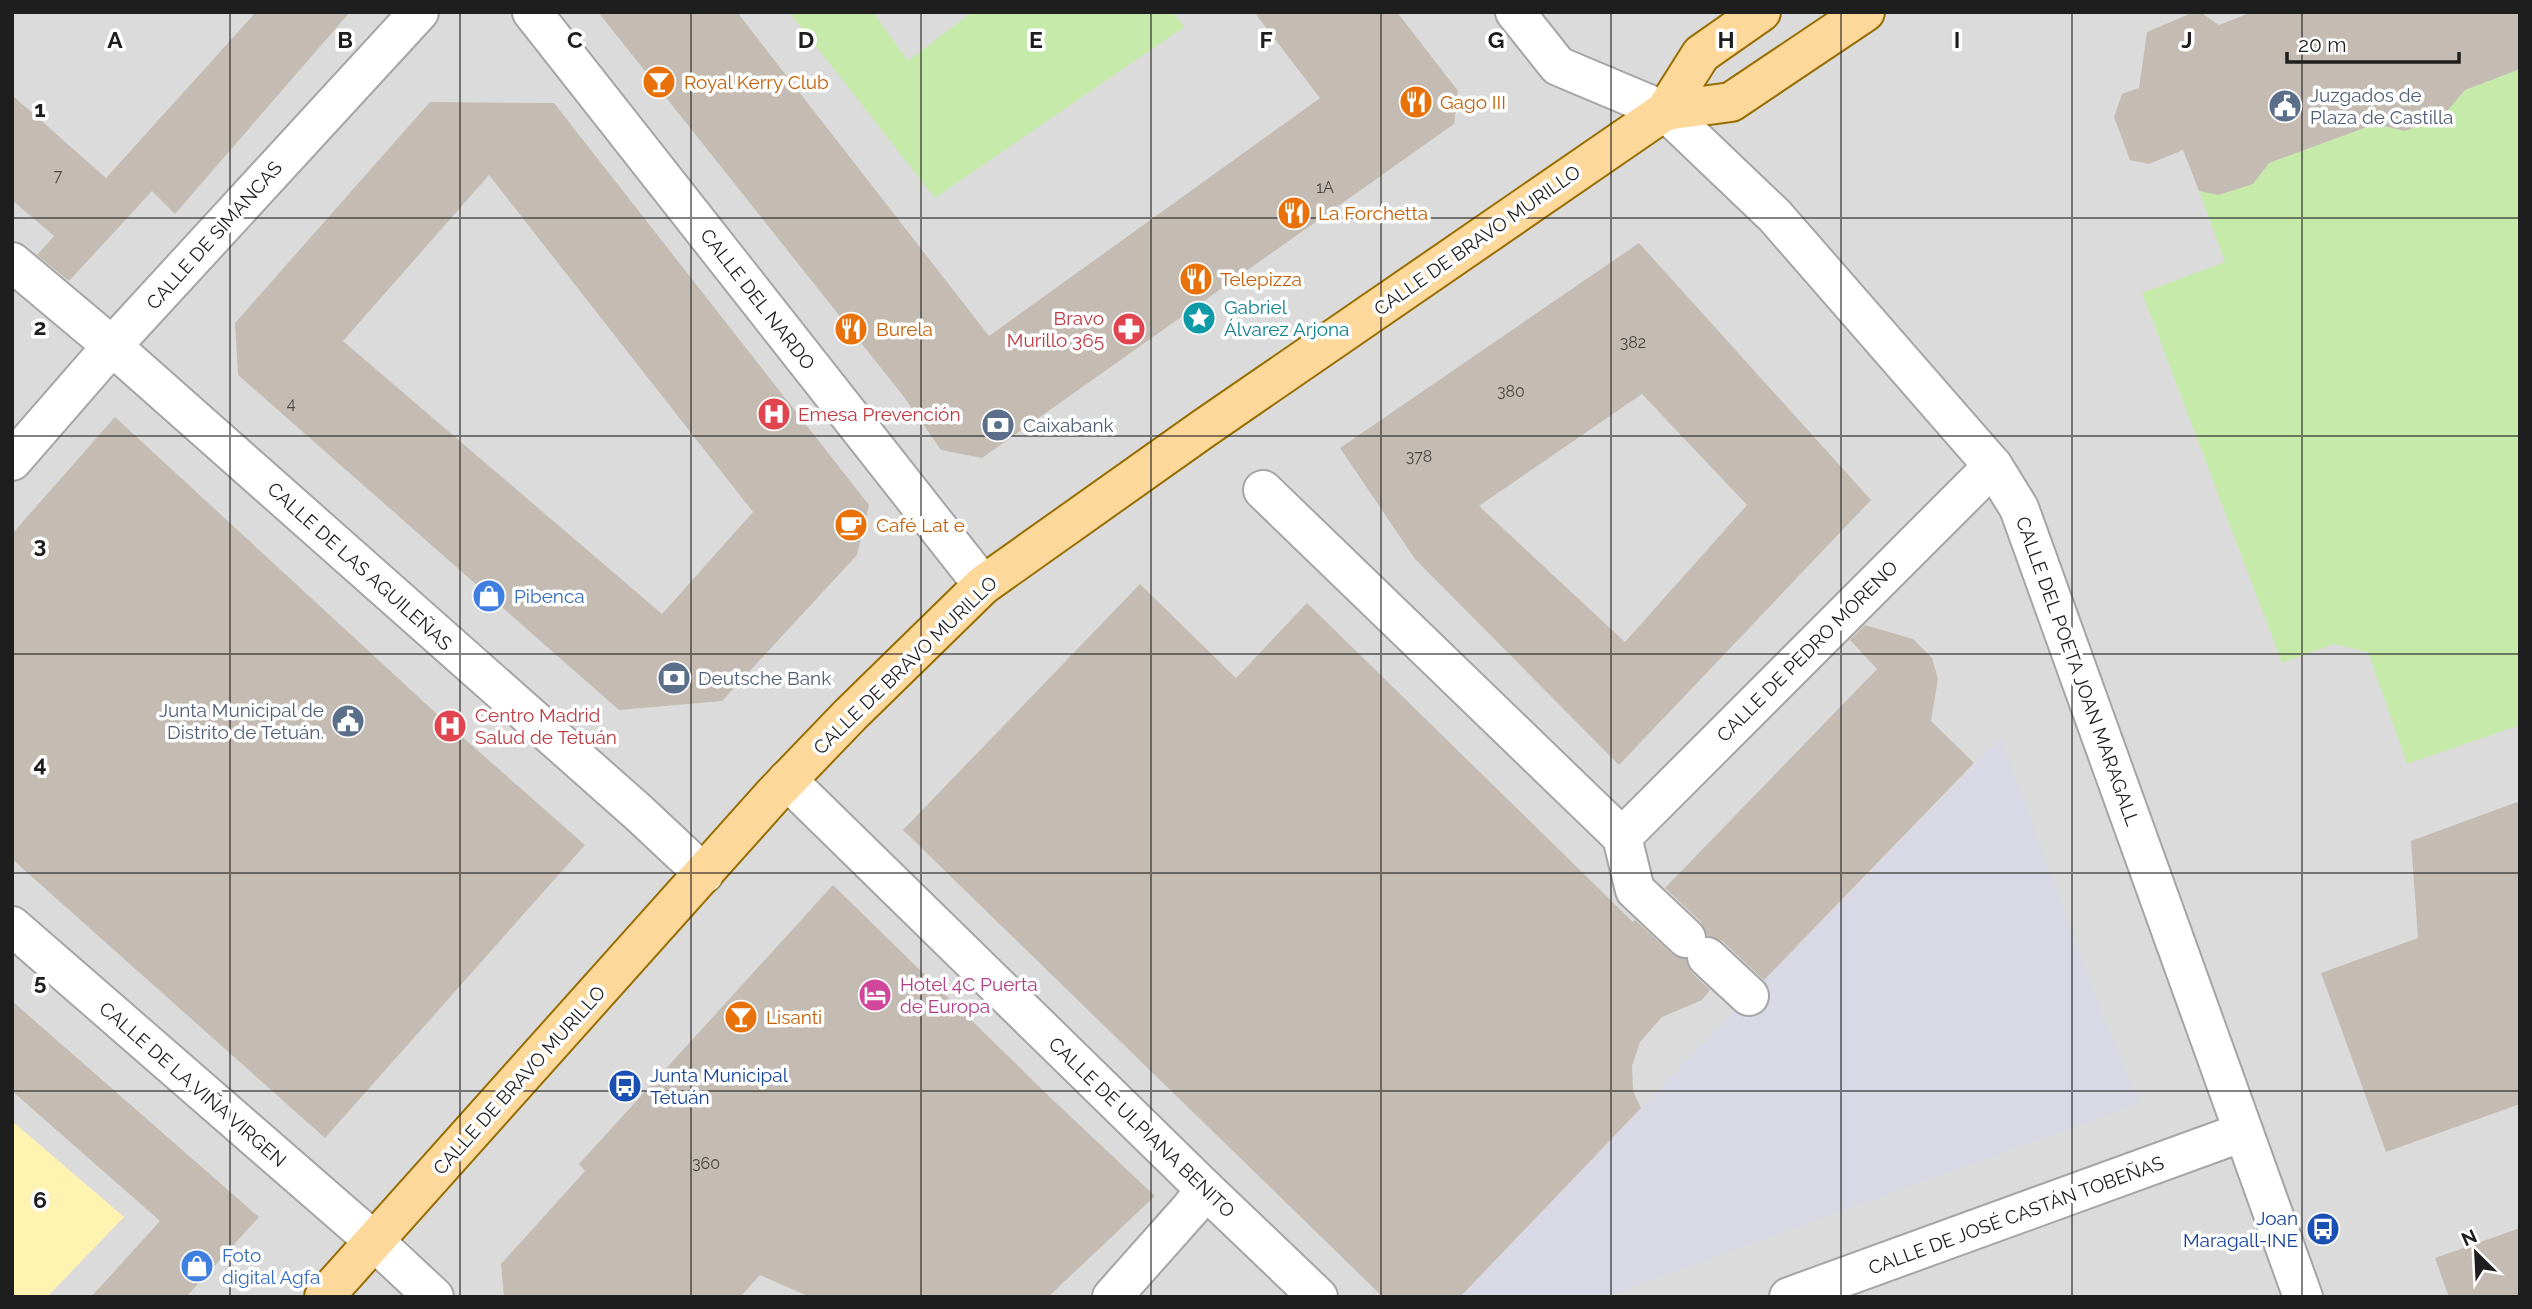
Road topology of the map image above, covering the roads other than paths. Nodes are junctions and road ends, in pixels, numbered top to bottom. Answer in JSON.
{"nodes":[{"id":1,"x":419,"y":12,"type":"edge"},
{"id":2,"x":532,"y":12,"type":"edge"},
{"id":3,"x":1515,"y":12,"type":"edge"},
{"id":4,"x":1761,"y":12,"type":"edge"},
{"id":5,"x":1865,"y":12,"type":"edge"},
{"id":6,"x":1665,"y":111,"type":"junction"},
{"id":7,"x":12,"y":262,"type":"edge"},
{"id":8,"x":113,"y":346,"type":"junction"},
{"id":9,"x":12,"y":461,"type":"edge"},
{"id":10,"x":1993,"y":466,"type":"junction"},
{"id":11,"x":1263,"y":490,"type":"dead end"},
{"id":12,"x":983,"y":585,"type":"junction"},
{"id":13,"x":788,"y":780,"type":"junction"},
{"id":14,"x":1622,"y":837,"type":"junction"},
{"id":15,"x":704,"y":874,"type":"junction"},
{"id":16,"x":12,"y":926,"type":"edge"},
{"id":17,"x":1749,"y":996,"type":"dead end"},
{"id":18,"x":2243,"y":1132,"type":"junction"},
{"id":19,"x":1205,"y":1189,"type":"junction"},
{"id":20,"x":374,"y":1241,"type":"junction"},
{"id":21,"x":324,"y":1297,"type":"edge"},
{"id":22,"x":434,"y":1297,"type":"edge"},
{"id":23,"x":1111,"y":1297,"type":"edge"},
{"id":24,"x":1318,"y":1297,"type":"edge"},
{"id":25,"x":1788,"y":1297,"type":"edge"},
{"id":26,"x":2303,"y":1297,"type":"edge"}],
"edges":[{"from":1,"to":8,"type":"street","name":"CALLE DE SIMANCAS"},
{"from":2,"to":12,"type":"street","name":"CALLE DEL NARDO"},
{"from":3,"to":6,"type":"street"},
{"from":4,"to":6,"type":"main road","name":"CALLE DE BRAVO MURILLO"},
{"from":5,"to":6,"type":"main road","name":"CALLE DE BRAVO MURILLO"},
{"from":6,"to":10,"type":"street","name":"CALLE DEL POETA JOAN MARAGALL"},
{"from":6,"to":12,"type":"main road","name":"CALLE DE BRAVO MURILLO"},
{"from":7,"to":8,"type":"street","name":"CALLE DE LAS AGUILEÑAS"},
{"from":8,"to":9,"type":"street","name":"CALLE DE SIMANCAS"},
{"from":8,"to":15,"type":"street","name":"CALLE DE LAS AGUILEÑAS"},
{"from":10,"to":14,"type":"street","name":"CALLE DE PEDRO MORENO"},
{"from":10,"to":18,"type":"street","name":"CALLE DEL POETA JOAN MARAGALL"},
{"from":11,"to":14,"type":"street"},
{"from":12,"to":13,"type":"main road","name":"CALLE DE BRAVO MURILLO"},
{"from":13,"to":15,"type":"main road","name":"CALLE DE BRAVO MURILLO"},
{"from":13,"to":19,"type":"street","name":"CALLE DE ULPIANA BENITO"},
{"from":14,"to":17,"type":"street"},
{"from":15,"to":20,"type":"main road","name":"CALLE DE BRAVO MURILLO"},
{"from":16,"to":20,"type":"street","name":"CALLE DE LA VIÑA VIRGEN"},
{"from":18,"to":25,"type":"street","name":"CALLE DE JOSÉ CASTÁN TOBEÑAS"},
{"from":18,"to":26,"type":"street","name":"CALLE DEL POETA JOAN MARAGALL"},
{"from":19,"to":23,"type":"street"},
{"from":19,"to":24,"type":"street","name":"CALLE DE ULPIANA BENITO"},
{"from":20,"to":21,"type":"main road","name":"CALLE DE BRAVO MURILLO"},
{"from":20,"to":22,"type":"street","name":"CALLE DE LA VIÑA VIRGEN"}]}
